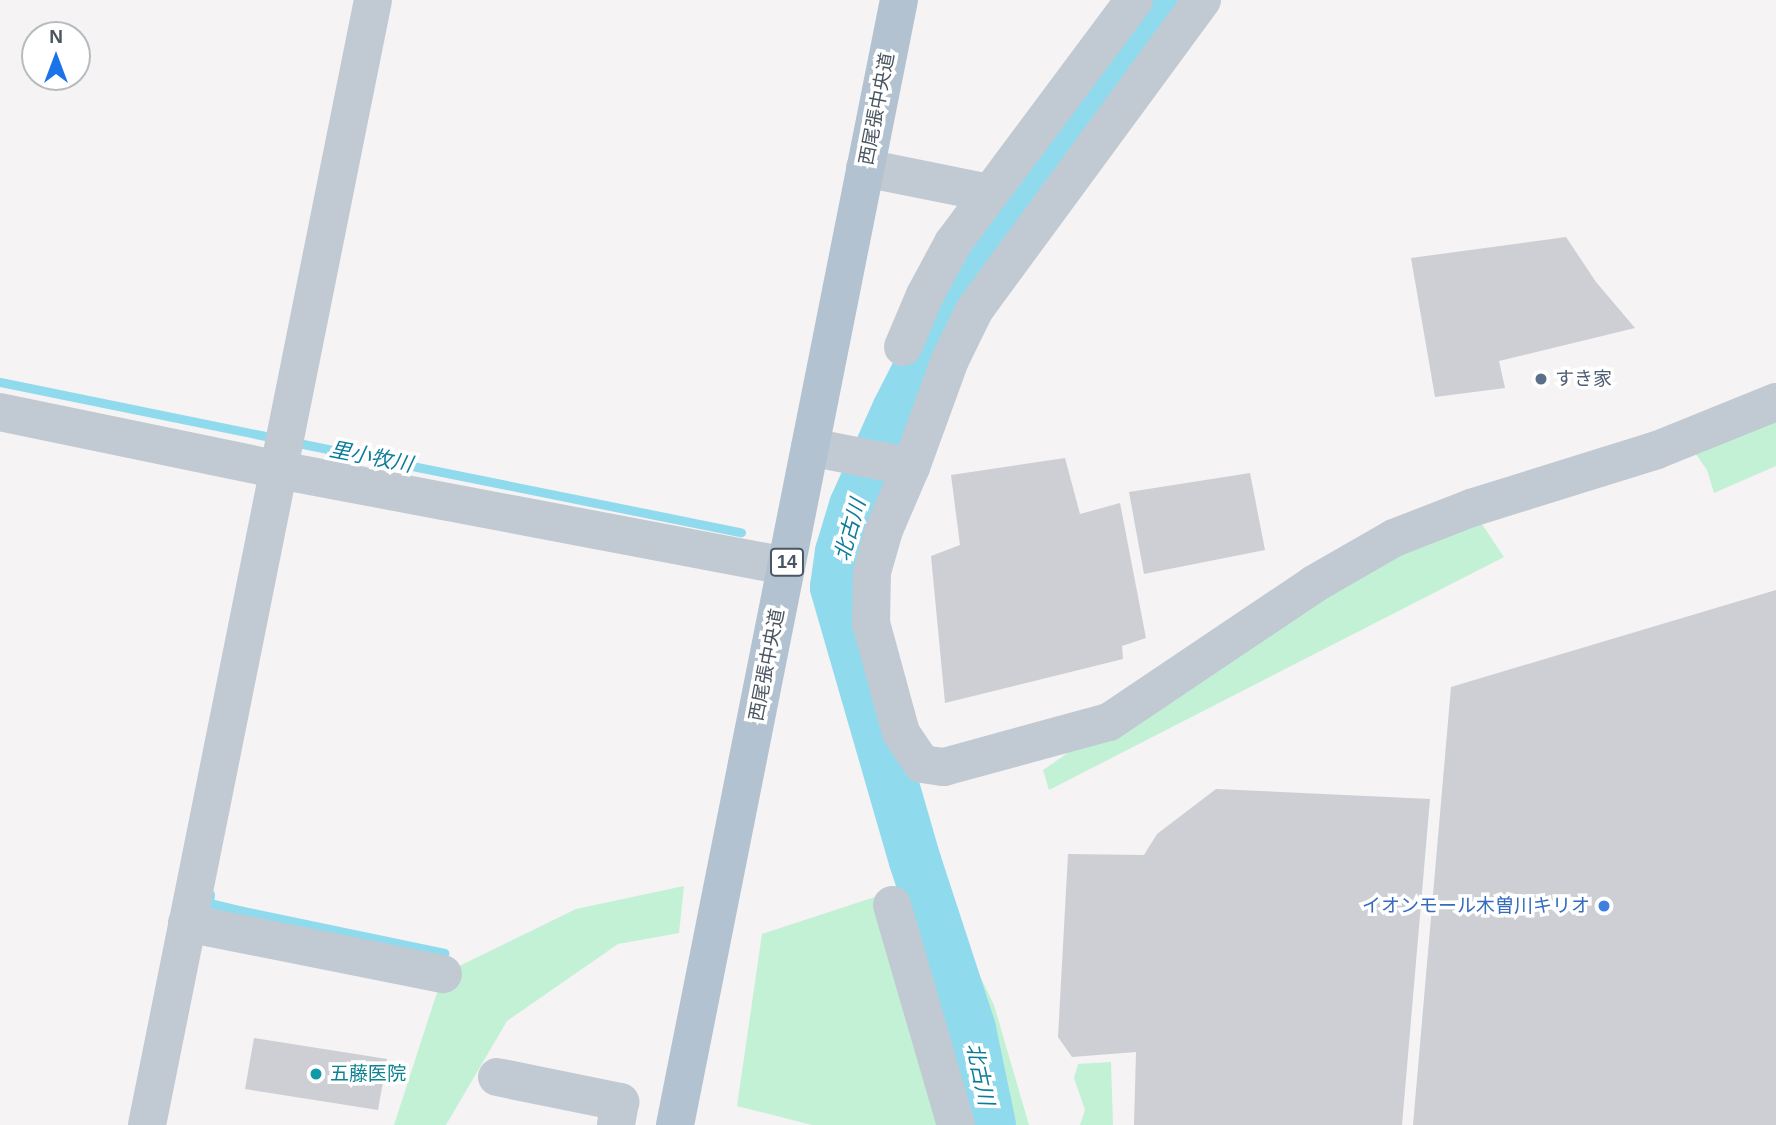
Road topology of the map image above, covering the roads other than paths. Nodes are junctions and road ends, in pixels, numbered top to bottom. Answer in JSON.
{"nodes":[{"id":1,"x":373,"y":0,"type":"edge"},
{"id":2,"x":899,"y":0,"type":"edge"},
{"id":3,"x":1134,"y":0,"type":"edge"},
{"id":4,"x":1202,"y":0,"type":"edge"},
{"id":5,"x":865,"y":168,"type":"junction"},
{"id":6,"x":989,"y":193,"type":"junction"},
{"id":7,"x":903,"y":347,"type":"dead end"},
{"id":8,"x":1776,"y":402,"type":"edge"},
{"id":9,"x":0,"y":412,"type":"edge"},
{"id":10,"x":283,"y":450,"type":"junction"},
{"id":11,"x":828,"y":450,"type":"junction"},
{"id":12,"x":904,"y":465,"type":"junction"},
{"id":13,"x":786,"y":566,"type":"junction"},
{"id":14,"x":892,"y":905,"type":"dead end"},
{"id":15,"x":187,"y":923,"type":"junction"},
{"id":16,"x":443,"y":974,"type":"dead end"},
{"id":17,"x":497,"y":1077,"type":"dead end"},
{"id":18,"x":147,"y":1125,"type":"edge"},
{"id":19,"x":615,"y":1125,"type":"edge"},
{"id":20,"x":676,"y":1125,"type":"edge"},
{"id":21,"x":956,"y":1125,"type":"edge"}],
"edges":[{"from":1,"to":10,"type":"street"},
{"from":2,"to":5,"type":"main road","name":"西尾張中央道","number":"14"},
{"from":3,"to":6,"type":"street"},
{"from":4,"to":12,"type":"street"},
{"from":5,"to":6,"type":"street"},
{"from":5,"to":11,"type":"main road","name":"西尾張中央道","number":"14"},
{"from":6,"to":7,"type":"street"},
{"from":8,"to":12,"type":"street"},
{"from":9,"to":10,"type":"street"},
{"from":10,"to":13,"type":"street"},
{"from":10,"to":15,"type":"street"},
{"from":11,"to":12,"type":"street"},
{"from":11,"to":13,"type":"main road","name":"西尾張中央道","number":"14"},
{"from":13,"to":20,"type":"main road","name":"西尾張中央道","number":"14"},
{"from":14,"to":21,"type":"street"},
{"from":15,"to":16,"type":"street"},
{"from":15,"to":18,"type":"street"},
{"from":17,"to":19,"type":"street"}]}
